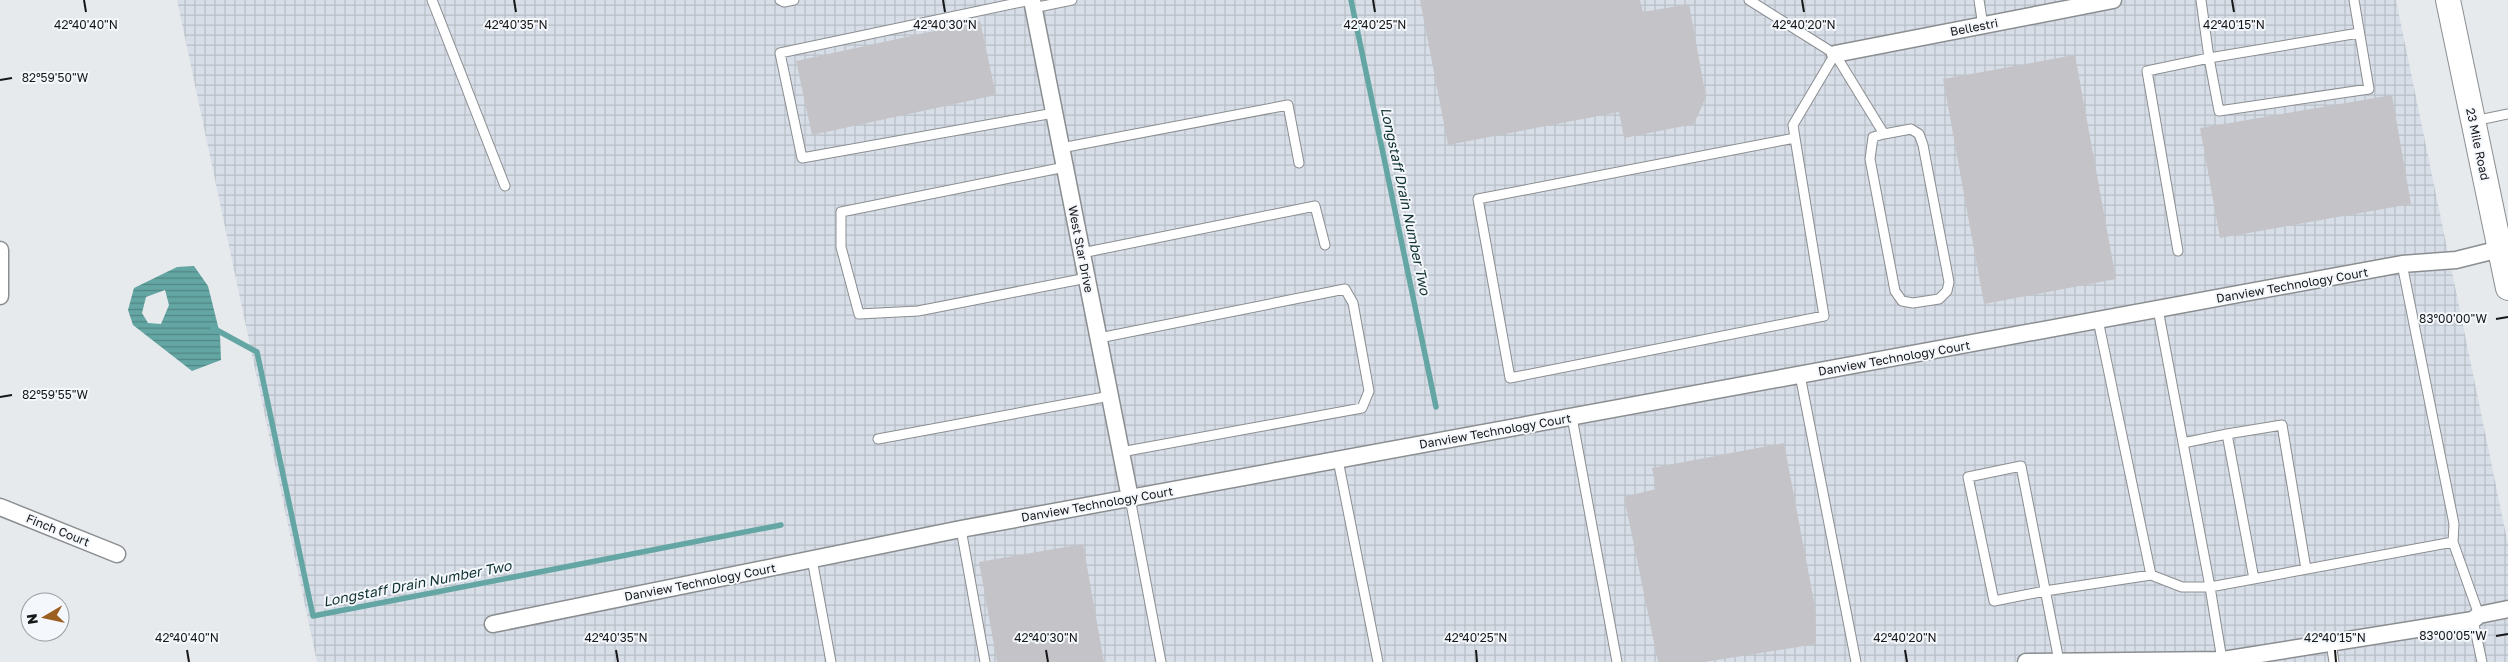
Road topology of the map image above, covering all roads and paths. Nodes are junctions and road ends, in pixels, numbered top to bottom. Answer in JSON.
{"nodes":[{"id":1,"x":432,"y":0,"type":"edge"},
{"id":2,"x":780,"y":0,"type":"edge"},
{"id":3,"x":794,"y":0,"type":"edge"},
{"id":4,"x":1072,"y":0,"type":"edge"},
{"id":5,"x":1750,"y":0,"type":"edge"},
{"id":6,"x":1979,"y":0,"type":"edge"},
{"id":7,"x":2112,"y":0,"type":"edge"},
{"id":8,"x":2201,"y":0,"type":"edge"},
{"id":9,"x":2354,"y":0,"type":"edge"},
{"id":10,"x":2448,"y":0,"type":"edge"},
{"id":11,"x":1032,"y":2,"type":"edge"},
{"id":12,"x":1984,"y":26,"type":"junction"},
{"id":13,"x":2360,"y":33,"type":"junction"},
{"id":14,"x":1835,"y":54,"type":"junction"},
{"id":15,"x":2209,"y":58,"type":"junction"},
{"id":16,"x":1054,"y":113,"type":"junction"},
{"id":17,"x":2508,"y":114,"type":"edge"},
{"id":18,"x":2473,"y":121,"type":"junction"},
{"id":19,"x":1884,"y":134,"type":"junction"},
{"id":20,"x":1795,"y":138,"type":"junction"},
{"id":21,"x":1061,"y":148,"type":"junction"},
{"id":22,"x":1299,"y":163,"type":"dead end"},
{"id":23,"x":1065,"y":167,"type":"junction"},
{"id":24,"x":505,"y":186,"type":"dead end"},
{"id":25,"x":1324,"y":245,"type":"dead end"},
{"id":26,"x":2504,"y":248,"type":"edge"},
{"id":27,"x":0,"y":250,"type":"edge"},
{"id":28,"x":2178,"y":251,"type":"dead end"},
{"id":29,"x":1082,"y":253,"type":"junction"},
{"id":30,"x":2402,"y":264,"type":"junction"},
{"id":31,"x":1087,"y":278,"type":"junction"},
{"id":32,"x":2508,"y":288,"type":"edge"},
{"id":33,"x":0,"y":296,"type":"edge"},
{"id":34,"x":2158,"y":309,"type":"junction"},
{"id":35,"x":2098,"y":320,"type":"junction"},
{"id":36,"x":1099,"y":338,"type":"junction"},
{"id":37,"x":1800,"y":375,"type":"junction"},
{"id":38,"x":1110,"y":396,"type":"junction"},
{"id":39,"x":1572,"y":417,"type":"junction"},
{"id":40,"x":2227,"y":434,"type":"junction"},
{"id":41,"x":878,"y":439,"type":"dead end"},
{"id":42,"x":2183,"y":443,"type":"junction"},
{"id":43,"x":1121,"y":452,"type":"junction"},
{"id":44,"x":1338,"y":460,"type":"junction"},
{"id":45,"x":1130,"y":498,"type":"junction"},
{"id":46,"x":0,"y":507,"type":"edge"},
{"id":47,"x":961,"y":529,"type":"junction"},
{"id":48,"x":2453,"y":542,"type":"junction"},
{"id":49,"x":117,"y":554,"type":"dead end"},
{"id":50,"x":812,"y":559,"type":"junction"},
{"id":51,"x":2306,"y":570,"type":"junction"},
{"id":52,"x":2151,"y":575,"type":"junction"},
{"id":53,"x":2254,"y":579,"type":"junction"},
{"id":54,"x":2210,"y":587,"type":"junction"},
{"id":55,"x":2045,"y":590,"type":"junction"},
{"id":56,"x":2508,"y":610,"type":"edge"},
{"id":57,"x":2476,"y":618,"type":"junction"},
{"id":58,"x":493,"y":624,"type":"dead end"},
{"id":59,"x":2331,"y":643,"type":"junction"},
{"id":60,"x":2218,"y":660,"type":"edge"},
{"id":61,"x":2059,"y":661,"type":"edge"},
{"id":62,"x":2124,"y":661,"type":"edge"},
{"id":63,"x":831,"y":662,"type":"edge"},
{"id":64,"x":985,"y":662,"type":"edge"},
{"id":65,"x":1161,"y":662,"type":"edge"},
{"id":66,"x":1378,"y":662,"type":"edge"},
{"id":67,"x":1617,"y":662,"type":"edge"},
{"id":68,"x":1856,"y":662,"type":"edge"},
{"id":69,"x":2026,"y":662,"type":"edge"},
{"id":70,"x":2334,"y":662,"type":"edge"},
{"id":71,"x":2482,"y":662,"type":"edge"}],
"edges":[{"from":1,"to":24,"type":"lane"},
{"from":2,"to":3,"type":"lane"},
{"from":4,"to":11,"type":"lane"},
{"from":5,"to":14,"type":"lane"},
{"from":6,"to":12,"type":"lane"},
{"from":7,"to":12,"type":"street","name":"Bellestri"},
{"from":8,"to":15,"type":"lane"},
{"from":9,"to":13,"type":"lane"},
{"from":10,"to":18,"type":"main road","name":"23 Mile Road"},
{"from":11,"to":16,"type":"street","name":"West Star Drive"},
{"from":11,"to":16,"type":"lane"},
{"from":12,"to":14,"type":"street","name":"Bellestri"},
{"from":13,"to":15,"type":"lane"},
{"from":13,"to":15,"type":"lane"},
{"from":14,"to":19,"type":"lane"},
{"from":14,"to":20,"type":"lane"},
{"from":15,"to":28,"type":"lane"},
{"from":16,"to":21,"type":"street","name":"West Star Drive"},
{"from":17,"to":18,"type":"lane"},
{"from":18,"to":26,"type":"main road","name":"23 Mile Road"},
{"from":19,"to":19,"type":"lane"},
{"from":20,"to":20,"type":"lane"},
{"from":21,"to":22,"type":"lane"},
{"from":21,"to":23,"type":"street","name":"West Star Drive"},
{"from":23,"to":29,"type":"street","name":"West Star Drive"},
{"from":23,"to":31,"type":"lane"},
{"from":25,"to":29,"type":"lane"},
{"from":26,"to":30,"type":"street","name":"Danview Technology Court"},
{"from":26,"to":32,"type":"main road","name":"23 Mile Road"},
{"from":27,"to":33,"type":"street"},
{"from":29,"to":31,"type":"street","name":"West Star Drive"},
{"from":30,"to":34,"type":"street","name":"Danview Technology Court"},
{"from":30,"to":48,"type":"lane"},
{"from":31,"to":36,"type":"street","name":"West Star Drive"},
{"from":34,"to":35,"type":"street","name":"Danview Technology Court"},
{"from":34,"to":42,"type":"lane"},
{"from":35,"to":37,"type":"street","name":"Danview Technology Court"},
{"from":35,"to":52,"type":"lane"},
{"from":36,"to":38,"type":"street","name":"West Star Drive"},
{"from":36,"to":43,"type":"lane"},
{"from":37,"to":39,"type":"street","name":"Danview Technology Court"},
{"from":37,"to":68,"type":"lane"},
{"from":38,"to":41,"type":"lane"},
{"from":38,"to":43,"type":"street","name":"West Star Drive"},
{"from":39,"to":44,"type":"street","name":"Danview Technology Court"},
{"from":39,"to":67,"type":"lane"},
{"from":40,"to":42,"type":"lane"},
{"from":40,"to":51,"type":"lane"},
{"from":40,"to":53,"type":"lane"},
{"from":42,"to":54,"type":"lane"},
{"from":43,"to":45,"type":"street","name":"West Star Drive"},
{"from":44,"to":45,"type":"street","name":"Danview Technology Court"},
{"from":44,"to":66,"type":"lane"},
{"from":45,"to":47,"type":"street","name":"Danview Technology Court"},
{"from":45,"to":65,"type":"lane"},
{"from":46,"to":49,"type":"street","name":"Finch Court"},
{"from":47,"to":50,"type":"street","name":"Danview Technology Court"},
{"from":47,"to":64,"type":"lane"},
{"from":48,"to":51,"type":"lane"},
{"from":48,"to":57,"type":"lane"},
{"from":50,"to":58,"type":"street","name":"Danview Technology Court"},
{"from":50,"to":63,"type":"lane"},
{"from":51,"to":53,"type":"lane"},
{"from":52,"to":54,"type":"lane"},
{"from":52,"to":55,"type":"lane"},
{"from":53,"to":54,"type":"lane"},
{"from":54,"to":60,"type":"lane"},
{"from":55,"to":55,"type":"lane"},
{"from":55,"to":61,"type":"lane"},
{"from":56,"to":57,"type":"street"},
{"from":57,"to":59,"type":"street"},
{"from":57,"to":71,"type":"lane"},
{"from":59,"to":60,"type":"street"},
{"from":59,"to":70,"type":"lane"},
{"from":60,"to":62,"type":"street"},
{"from":61,"to":62,"type":"street"},
{"from":61,"to":69,"type":"street"}]}
